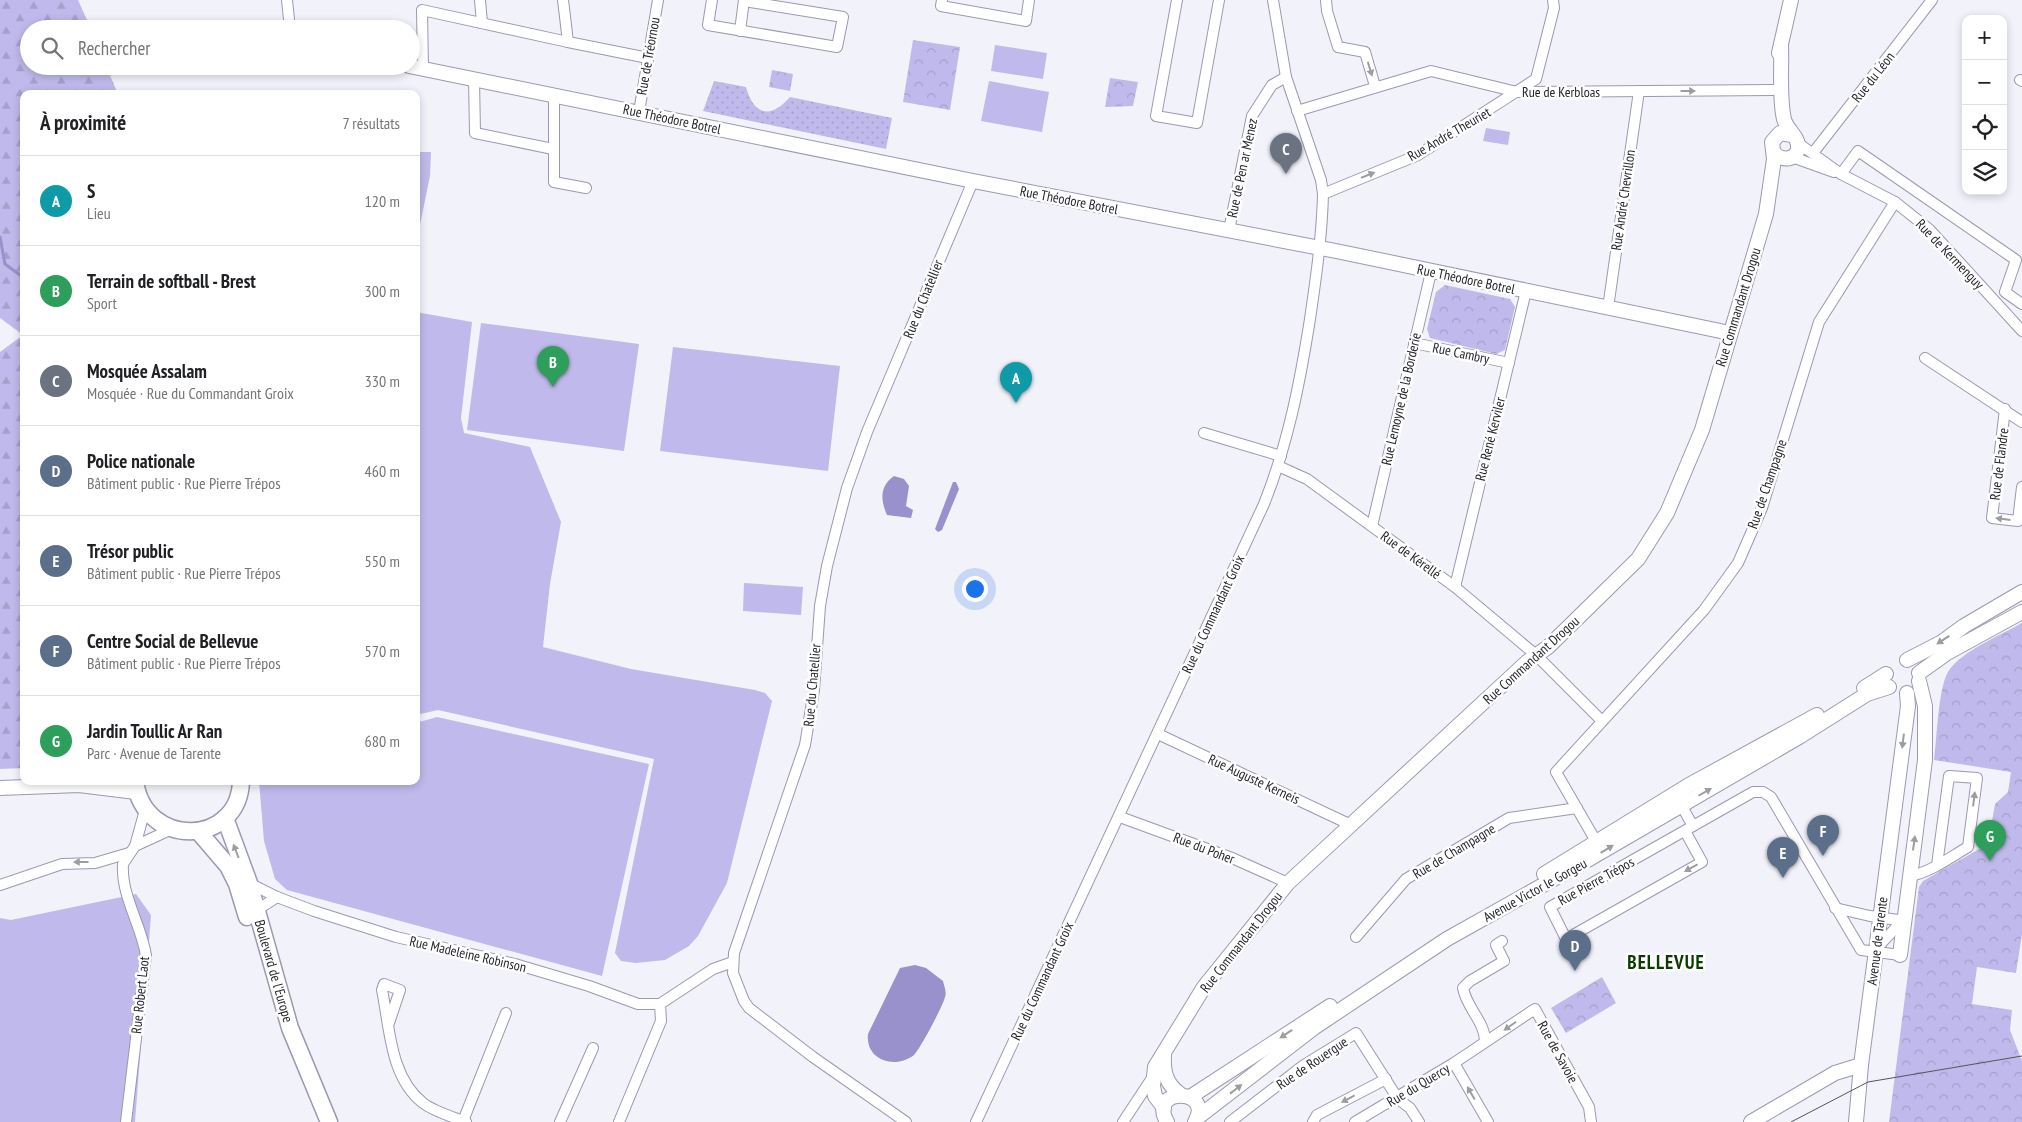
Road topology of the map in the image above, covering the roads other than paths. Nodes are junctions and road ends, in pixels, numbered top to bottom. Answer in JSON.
{"nodes":[{"id":1,"x":287,"y":0,"type":"edge"},
{"id":2,"x":480,"y":0,"type":"edge"},
{"id":3,"x":563,"y":0,"type":"edge"},
{"id":4,"x":658,"y":0,"type":"edge"},
{"id":5,"x":712,"y":0,"type":"edge"},
{"id":6,"x":744,"y":0,"type":"edge"},
{"id":7,"x":1029,"y":0,"type":"edge"},
{"id":8,"x":1177,"y":0,"type":"edge"},
{"id":9,"x":1219,"y":0,"type":"edge"},
{"id":10,"x":1274,"y":0,"type":"edge"},
{"id":11,"x":1326,"y":0,"type":"edge"},
{"id":12,"x":1553,"y":0,"type":"edge"},
{"id":13,"x":1790,"y":0,"type":"edge"},
{"id":14,"x":1932,"y":0,"type":"edge"},
{"id":15,"x":942,"y":3,"type":"edge"},
{"id":16,"x":289,"y":20,"type":"edge"},
{"id":17,"x":482,"y":23,"type":"junction"},
{"id":18,"x":740,"y":31,"type":"junction"},
{"id":19,"x":568,"y":42,"type":"junction"},
{"id":20,"x":1781,"y":45,"type":"junction"},
{"id":21,"x":648,"y":58,"type":"junction"},
{"id":22,"x":420,"y":68,"type":"edge"},
{"id":23,"x":423,"y":69,"type":"junction"},
{"id":24,"x":1286,"y":77,"type":"junction"},
{"id":25,"x":474,"y":79,"type":"junction"},
{"id":26,"x":1375,"y":86,"type":"junction"},
{"id":27,"x":1773,"y":90,"type":"junction"},
{"id":28,"x":1639,"y":91,"type":"junction"},
{"id":29,"x":1517,"y":92,"type":"junction"},
{"id":30,"x":554,"y":95,"type":"junction"},
{"id":31,"x":1298,"y":110,"type":"junction"},
{"id":32,"x":639,"y":112,"type":"junction"},
{"id":33,"x":1775,"y":137,"type":"junction"},
{"id":34,"x":1795,"y":139,"type":"junction"},
{"id":35,"x":553,"y":149,"type":"junction"},
{"id":36,"x":1813,"y":153,"type":"junction"},
{"id":37,"x":1783,"y":157,"type":"junction"},
{"id":38,"x":1842,"y":174,"type":"junction"},
{"id":39,"x":972,"y":181,"type":"junction"},
{"id":40,"x":586,"y":188,"type":"dead end"},
{"id":41,"x":1323,"y":194,"type":"junction"},
{"id":42,"x":1895,"y":202,"type":"junction"},
{"id":43,"x":1229,"y":230,"type":"junction"},
{"id":44,"x":1319,"y":248,"type":"junction"},
{"id":45,"x":2019,"y":262,"type":"edge"},
{"id":46,"x":1431,"y":272,"type":"junction"},
{"id":47,"x":1526,"y":292,"type":"junction"},
{"id":48,"x":2005,"y":292,"type":"junction"},
{"id":49,"x":2022,"y":304,"type":"edge"},
{"id":50,"x":1999,"y":306,"type":"junction"},
{"id":51,"x":1608,"y":308,"type":"junction"},
{"id":52,"x":2022,"y":332,"type":"edge"},
{"id":53,"x":1730,"y":333,"type":"junction"},
{"id":54,"x":1414,"y":344,"type":"junction"},
{"id":55,"x":1925,"y":358,"type":"dead end"},
{"id":56,"x":1509,"y":363,"type":"junction"},
{"id":57,"x":2005,"y":409,"type":"junction"},
{"id":58,"x":2022,"y":422,"type":"edge"},
{"id":59,"x":1204,"y":433,"type":"dead end"},
{"id":60,"x":1280,"y":461,"type":"junction"},
{"id":61,"x":2022,"y":487,"type":"edge"},
{"id":62,"x":1372,"y":526,"type":"junction"},
{"id":63,"x":1455,"y":587,"type":"junction"},
{"id":64,"x":2022,"y":592,"type":"edge"},
{"id":65,"x":2022,"y":612,"type":"edge"},
{"id":66,"x":1536,"y":655,"type":"junction"},
{"id":67,"x":1907,"y":660,"type":"junction"},
{"id":68,"x":1919,"y":677,"type":"junction"},
{"id":69,"x":1888,"y":680,"type":"junction"},
{"id":70,"x":1907,"y":693,"type":"junction"},
{"id":71,"x":1601,"y":720,"type":"junction"},
{"id":72,"x":1158,"y":734,"type":"junction"},
{"id":73,"x":20,"y":778,"type":"edge"},
{"id":74,"x":0,"y":779,"type":"edge"},
{"id":75,"x":241,"y":785,"type":"edge"},
{"id":76,"x":136,"y":787,"type":"edge"},
{"id":77,"x":0,"y":788,"type":"edge"},
{"id":78,"x":1681,"y":805,"type":"junction"},
{"id":79,"x":1576,"y":808,"type":"junction"},
{"id":80,"x":144,"y":810,"type":"junction"},
{"id":81,"x":1120,"y":817,"type":"junction"},
{"id":82,"x":224,"y":818,"type":"junction"},
{"id":83,"x":1349,"y":824,"type":"junction"},
{"id":84,"x":1689,"y":828,"type":"junction"},
{"id":85,"x":172,"y":830,"type":"junction"},
{"id":86,"x":198,"y":831,"type":"junction"},
{"id":87,"x":1597,"y":843,"type":"junction"},
{"id":88,"x":132,"y":849,"type":"junction"},
{"id":89,"x":1937,"y":865,"type":"junction"},
{"id":90,"x":1910,"y":876,"type":"junction"},
{"id":91,"x":249,"y":883,"type":"junction"},
{"id":92,"x":1288,"y":883,"type":"junction"},
{"id":93,"x":0,"y":885,"type":"edge"},
{"id":94,"x":277,"y":897,"type":"junction"},
{"id":95,"x":1836,"y":908,"type":"junction"},
{"id":96,"x":257,"y":910,"type":"junction"},
{"id":97,"x":1904,"y":917,"type":"junction"},
{"id":98,"x":1880,"y":918,"type":"junction"},
{"id":99,"x":1356,"y":938,"type":"dead end"},
{"id":100,"x":1502,"y":941,"type":"dead end"},
{"id":101,"x":1876,"y":952,"type":"junction"},
{"id":102,"x":1900,"y":955,"type":"joint"},
{"id":103,"x":733,"y":962,"type":"junction"},
{"id":104,"x":660,"y":1004,"type":"junction"},
{"id":105,"x":506,"y":1014,"type":"dead end"},
{"id":106,"x":389,"y":1024,"type":"dead end"},
{"id":107,"x":1485,"y":1042,"type":"junction"},
{"id":108,"x":593,"y":1048,"type":"dead end"},
{"id":109,"x":1164,"y":1055,"type":"junction"},
{"id":110,"x":1454,"y":1063,"type":"junction"},
{"id":111,"x":1861,"y":1065,"type":"junction"},
{"id":112,"x":1152,"y":1078,"type":"junction"},
{"id":113,"x":1386,"y":1079,"type":"junction"},
{"id":114,"x":1185,"y":1096,"type":"junction"},
{"id":115,"x":1398,"y":1099,"type":"junction"},
{"id":116,"x":1164,"y":1117,"type":"edge"},
{"id":117,"x":1196,"y":1120,"type":"edge"},
{"id":118,"x":464,"y":1121,"type":"edge"},
{"id":119,"x":126,"y":1122,"type":"edge"},
{"id":120,"x":320,"y":1122,"type":"edge"},
{"id":121,"x":329,"y":1122,"type":"edge"},
{"id":122,"x":560,"y":1122,"type":"edge"},
{"id":123,"x":619,"y":1122,"type":"edge"},
{"id":124,"x":906,"y":1122,"type":"edge"},
{"id":125,"x":976,"y":1122,"type":"edge"},
{"id":126,"x":1123,"y":1122,"type":"edge"},
{"id":127,"x":1230,"y":1122,"type":"edge"},
{"id":128,"x":1313,"y":1122,"type":"edge"},
{"id":129,"x":1355,"y":1122,"type":"edge"},
{"id":130,"x":1419,"y":1122,"type":"edge"},
{"id":131,"x":1488,"y":1122,"type":"edge"},
{"id":132,"x":1591,"y":1122,"type":"edge"},
{"id":133,"x":1751,"y":1122,"type":"edge"},
{"id":134,"x":1856,"y":1122,"type":"edge"}],
"edges":[{"from":1,"to":16,"type":"street"},
{"from":2,"to":17,"type":"street"},
{"from":3,"to":19,"type":"street"},
{"from":4,"to":21,"type":"street","name":"Rue de Tréornou"},
{"from":5,"to":18,"type":"street"},
{"from":6,"to":18,"type":"street"},
{"from":6,"to":18,"type":"street"},
{"from":7,"to":15,"type":"street"},
{"from":8,"to":9,"type":"street"},
{"from":10,"to":24,"type":"street"},
{"from":11,"to":26,"type":"street","one_way":true},
{"from":12,"to":29,"type":"street","name":"Rue André Theuriet"},
{"from":13,"to":20,"type":"street"},
{"from":14,"to":36,"type":"street","name":"Rue du Léon"},
{"from":17,"to":19,"type":"street"},
{"from":17,"to":23,"type":"street"},
{"from":19,"to":21,"type":"street"},
{"from":20,"to":27,"type":"street"},
{"from":20,"to":34,"type":"street"},
{"from":21,"to":32,"type":"street","name":"Rue de Tréornou"},
{"from":22,"to":23,"type":"street","name":"Rue Théodore Botrel"},
{"from":23,"to":25,"type":"street","name":"Rue Théodore Botrel"},
{"from":24,"to":31,"type":"street","name":"Rue du Commandant Groix"},
{"from":24,"to":43,"type":"street","name":"Rue de Pen ar Menez"},
{"from":25,"to":30,"type":"street","name":"Rue Théodore Botrel"},
{"from":25,"to":35,"type":"street"},
{"from":26,"to":29,"type":"street","name":"Rue de Kerbloas"},
{"from":26,"to":31,"type":"street","name":"Rue de Kerbloas"},
{"from":28,"to":27,"type":"street","name":"Rue de Kerbloas","one_way":true},
{"from":27,"to":33,"type":"street"},
{"from":28,"to":29,"type":"street","name":"Rue de Kerbloas"},
{"from":28,"to":51,"type":"street","name":"Rue André Chevrillon"},
{"from":41,"to":29,"type":"street","name":"Rue André Theuriet","one_way":true},
{"from":30,"to":32,"type":"street","name":"Rue Théodore Botrel"},
{"from":30,"to":35,"type":"street"},
{"from":31,"to":41,"type":"street","name":"Rue du Commandant Groix"},
{"from":32,"to":39,"type":"street","name":"Rue Théodore Botrel"},
{"from":33,"to":34,"type":"street"},
{"from":33,"to":37,"type":"street"},
{"from":34,"to":36,"type":"street","name":"Rue de Kermenguy"},
{"from":34,"to":37,"type":"street"},
{"from":35,"to":40,"type":"street"},
{"from":36,"to":38,"type":"street","name":"Rue de Kermenguy"},
{"from":37,"to":38,"type":"street","name":"Rue de Kermenguy"},
{"from":37,"to":53,"type":"street","name":"Rue Commandant Drogou"},
{"from":38,"to":42,"type":"street","name":"Rue de Kermenguy"},
{"from":38,"to":45,"type":"street"},
{"from":39,"to":43,"type":"street","name":"Rue Théodore Botrel"},
{"from":39,"to":103,"type":"street","name":"Rue du Chatellier"},
{"from":41,"to":44,"type":"street","name":"Rue du Commandant Groix"},
{"from":42,"to":50,"type":"street","name":"Rue de Kermenguy"},
{"from":42,"to":71,"type":"street","name":"Rue de Champagne"},
{"from":43,"to":44,"type":"street","name":"Rue Théodore Botrel"},
{"from":44,"to":46,"type":"street","name":"Rue Théodore Botrel"},
{"from":44,"to":60,"type":"street","name":"Rue du Commandant Groix"},
{"from":45,"to":48,"type":"street"},
{"from":46,"to":47,"type":"street","name":"Rue Théodore Botrel"},
{"from":46,"to":54,"type":"street","name":"Rue Lemoyne de la Borderie"},
{"from":47,"to":51,"type":"street","name":"Rue Théodore Botrel"},
{"from":47,"to":56,"type":"street","name":"Rue René Kerviler"},
{"from":48,"to":49,"type":"street"},
{"from":48,"to":50,"type":"street"},
{"from":50,"to":52,"type":"street","name":"Rue de Kermenguy"},
{"from":51,"to":53,"type":"street","name":"Rue Théodore Botrel"},
{"from":53,"to":66,"type":"street","name":"Rue Commandant Drogou"},
{"from":54,"to":56,"type":"street","name":"Rue Cambry"},
{"from":54,"to":62,"type":"street","name":"Rue Lemoyne de la Borderie"},
{"from":55,"to":57,"type":"street","name":"Rue de Flandre"},
{"from":56,"to":63,"type":"street","name":"Rue René Kerviler"},
{"from":57,"to":58,"type":"street","name":"Rue de Flandre"},
{"from":61,"to":57,"type":"street","name":"Rue de Flandre","one_way":true},
{"from":59,"to":60,"type":"street","name":"Rue de Kérellé"},
{"from":60,"to":62,"type":"street","name":"Rue de Kérellé"},
{"from":60,"to":72,"type":"street","name":"Rue du Commandant Groix"},
{"from":62,"to":63,"type":"street","name":"Rue de Kérellé"},
{"from":63,"to":66,"type":"street","name":"Rue de Kérellé"},
{"from":64,"to":67,"type":"street","one_way":true},
{"from":65,"to":68,"type":"street"},
{"from":66,"to":71,"type":"street","name":"Rue de Kérellé"},
{"from":66,"to":83,"type":"street","name":"Rue Commandant Drogou"},
{"from":67,"to":68,"type":"street"},
{"from":67,"to":69,"type":"street"},
{"from":68,"to":70,"type":"street"},
{"from":90,"to":68,"type":"street","name":"Avenue de Tarente","one_way":true},
{"from":69,"to":70,"type":"street"},
{"from":78,"to":69,"type":"street","name":"Avenue Victor le Gorgeu","one_way":true},
{"from":69,"to":87,"type":"street","name":"Avenue Victor le Gorgeu"},
{"from":70,"to":98,"type":"street","name":"Avenue de Tarente","one_way":true},
{"from":71,"to":79,"type":"street","name":"Rue de Champagne"},
{"from":72,"to":81,"type":"street","name":"Rue du Commandant Groix"},
{"from":72,"to":83,"type":"street","name":"Rue Auguste Kerneis"},
{"from":73,"to":74,"type":"street"},
{"from":75,"to":82,"type":"main road"},
{"from":76,"to":77,"type":"street"},
{"from":76,"to":80,"type":"main road"},
{"from":78,"to":84,"type":"street","name":"Rue Pierre Trépos"},
{"from":117,"to":78,"type":"street","name":"Avenue Victor le Gorgeu","one_way":true},
{"from":79,"to":87,"type":"street","name":"Rue de Champagne"},
{"from":79,"to":99,"type":"street","name":"Rue de Champagne"},
{"from":80,"to":85,"type":"main road"},
{"from":80,"to":88,"type":"street","name":"Rue Robert Laot"},
{"from":81,"to":92,"type":"street","name":"Rue du Poher"},
{"from":81,"to":125,"type":"street","name":"Rue du Commandant Groix"},
{"from":82,"to":86,"type":"main road"},
{"from":91,"to":82,"type":"main road","name":"Boulevard de l'Europe","one_way":true},
{"from":83,"to":92,"type":"street","name":"Rue Commandant Drogou"},
{"from":84,"to":84,"type":"street","name":"Rue Pierre Trépos","one_way":true},
{"from":84,"to":95,"type":"street","name":"Rue Pierre Trépos"},
{"from":85,"to":86,"type":"main road"},
{"from":85,"to":88,"type":"street"},
{"from":86,"to":120,"type":"main road","name":"Boulevard de l'Europe"},
{"from":87,"to":114,"type":"street","name":"Avenue Victor le Gorgeu","one_way":true},
{"from":88,"to":93,"type":"street","one_way":true},
{"from":88,"to":119,"type":"street","name":"Rue Robert Laot"},
{"from":89,"to":89,"type":"street","one_way":true},
{"from":89,"to":90,"type":"street"},
{"from":90,"to":97,"type":"street","name":"Avenue de Tarente"},
{"from":91,"to":94,"type":"street","name":"Rue Madeleine Robinson"},
{"from":91,"to":96,"type":"main road","name":"Boulevard de l'Europe"},
{"from":92,"to":109,"type":"street","name":"Rue Commandant Drogou"},
{"from":94,"to":96,"type":"street"},
{"from":94,"to":104,"type":"street","name":"Rue Madeleine Robinson"},
{"from":95,"to":98,"type":"street"},
{"from":95,"to":101,"type":"street","name":"Rue Pierre Trépos"},
{"from":96,"to":121,"type":"main road","name":"Boulevard de l'Europe"},
{"from":97,"to":98,"type":"street"},
{"from":97,"to":101,"type":"street"},
{"from":97,"to":102,"type":"street","name":"Avenue de Tarente"},
{"from":98,"to":101,"type":"street","name":"Avenue de Tarente"},
{"from":100,"to":107,"type":"street"},
{"from":101,"to":102,"type":"street"},
{"from":101,"to":111,"type":"street","name":"Avenue de Tarente"},
{"from":103,"to":104,"type":"street"},
{"from":103,"to":124,"type":"street","name":"Rue du Chatellier"},
{"from":104,"to":123,"type":"street"},
{"from":105,"to":118,"type":"street"},
{"from":106,"to":118,"type":"street"},
{"from":107,"to":110,"type":"street","name":"Rue de Savoie"},
{"from":132,"to":107,"type":"street","name":"Rue de Savoie","one_way":true},
{"from":108,"to":122,"type":"street"},
{"from":109,"to":112,"type":"street","name":"Rue Commandant Drogou"},
{"from":109,"to":114,"type":"street"},
{"from":110,"to":115,"type":"street","name":"Rue du Quercy"},
{"from":131,"to":110,"type":"street","one_way":true},
{"from":111,"to":133,"type":"street"},
{"from":111,"to":134,"type":"street","name":"Avenue de Tarente"},
{"from":112,"to":116,"type":"street"},
{"from":112,"to":126,"type":"street"},
{"from":113,"to":115,"type":"street","name":"Rue de Rouergue"},
{"from":113,"to":127,"type":"street","name":"Rue de Rouergue"},
{"from":113,"to":128,"type":"street","name":"Rue du Quercy","one_way":true},
{"from":114,"to":116,"type":"street","name":"Avenue Victor le Gorgeu"},
{"from":114,"to":117,"type":"street"},
{"from":115,"to":129,"type":"street","name":"Rue du Quercy"},
{"from":115,"to":130,"type":"street"}]}
